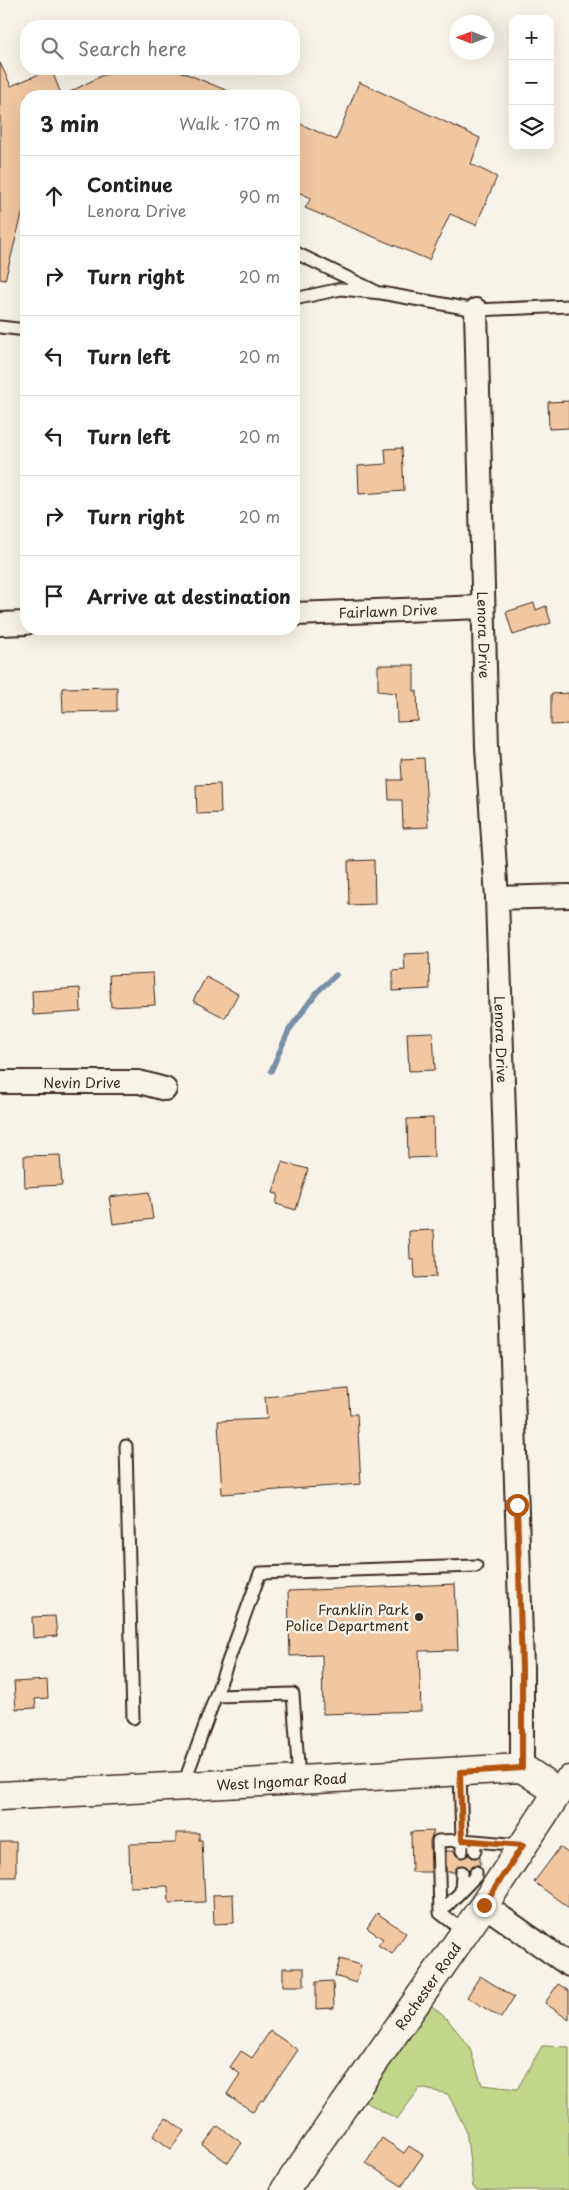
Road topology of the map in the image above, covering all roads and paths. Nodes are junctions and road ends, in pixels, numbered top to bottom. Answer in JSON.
{"nodes":[{"id":1,"x":300,"y":255,"type":"edge"},
{"id":2,"x":381,"y":294,"type":"junction"},
{"id":3,"x":300,"y":298,"type":"edge"},
{"id":4,"x":569,"y":306,"type":"edge"},
{"id":5,"x":476,"y":310,"type":"junction"},
{"id":6,"x":0,"y":327,"type":"edge"},
{"id":7,"x":20,"y":329,"type":"edge"},
{"id":8,"x":483,"y":607,"type":"junction"},
{"id":9,"x":300,"y":614,"type":"edge"},
{"id":10,"x":0,"y":624,"type":"edge"},
{"id":11,"x":20,"y":624,"type":"edge"},
{"id":12,"x":569,"y":896,"type":"edge"},
{"id":13,"x":497,"y":898,"type":"junction"},
{"id":14,"x":0,"y":1082,"type":"edge"},
{"id":15,"x":165,"y":1089,"type":"dead end"},
{"id":16,"x":126,"y":1446,"type":"dead end"},
{"id":17,"x":476,"y":1566,"type":"dead end"},
{"id":18,"x":216,"y":1696,"type":"junction"},
{"id":19,"x":133,"y":1718,"type":"dead end"},
{"id":20,"x":522,"y":1768,"type":"junction"},
{"id":21,"x":460,"y":1772,"type":"junction"},
{"id":22,"x":299,"y":1780,"type":"junction"},
{"id":23,"x":183,"y":1786,"type":"junction"},
{"id":24,"x":563,"y":1786,"type":"edge"},
{"id":25,"x":0,"y":1796,"type":"edge"},
{"id":26,"x":523,"y":1845,"type":"junction"},
{"id":27,"x":462,"y":1846,"type":"junction"},
{"id":28,"x":462,"y":1872,"type":"dead end"},
{"id":29,"x":476,"y":1872,"type":"dead end"},
{"id":30,"x":472,"y":1898,"type":"junction"},
{"id":31,"x":440,"y":1912,"type":"junction"},
{"id":32,"x":465,"y":1932,"type":"junction"},
{"id":33,"x":569,"y":1965,"type":"edge"},
{"id":34,"x":285,"y":2190,"type":"edge"}],
"edges":[{"from":1,"to":2,"type":"lane"},
{"from":2,"to":3,"type":"lane"},
{"from":2,"to":5,"type":"lane"},
{"from":4,"to":5,"type":"lane"},
{"from":5,"to":8,"type":"street","name":"Lenora Drive"},
{"from":6,"to":7,"type":"lane"},
{"from":8,"to":9,"type":"street","name":"Fairlawn Drive"},
{"from":8,"to":13,"type":"street","name":"Lenora Drive"},
{"from":10,"to":11,"type":"street"},
{"from":12,"to":13,"type":"street"},
{"from":13,"to":20,"type":"street","name":"Lenora Drive"},
{"from":14,"to":15,"type":"street","name":"Nevin Drive"},
{"from":16,"to":19,"type":"lane"},
{"from":17,"to":18,"type":"lane"},
{"from":18,"to":22,"type":"lane"},
{"from":18,"to":23,"type":"lane"},
{"from":20,"to":21,"type":"street","name":"West Ingomar Road"},
{"from":20,"to":24,"type":"street"},
{"from":21,"to":22,"type":"street","name":"West Ingomar Road"},
{"from":21,"to":27,"type":"lane"},
{"from":22,"to":23,"type":"street","name":"West Ingomar Road"},
{"from":23,"to":25,"type":"street","name":"West Ingomar Road"},
{"from":24,"to":26,"type":"street","name":"Rochester Road"},
{"from":26,"to":27,"type":"lane"},
{"from":26,"to":30,"type":"street","name":"Rochester Road"},
{"from":27,"to":31,"type":"lane"},
{"from":28,"to":30,"type":"lane"},
{"from":29,"to":30,"type":"lane"},
{"from":30,"to":31,"type":"lane"},
{"from":30,"to":32,"type":"street","name":"Rochester Road"},
{"from":30,"to":33,"type":"street"},
{"from":31,"to":32,"type":"lane"},
{"from":32,"to":34,"type":"street","name":"Rochester Road"}]}
